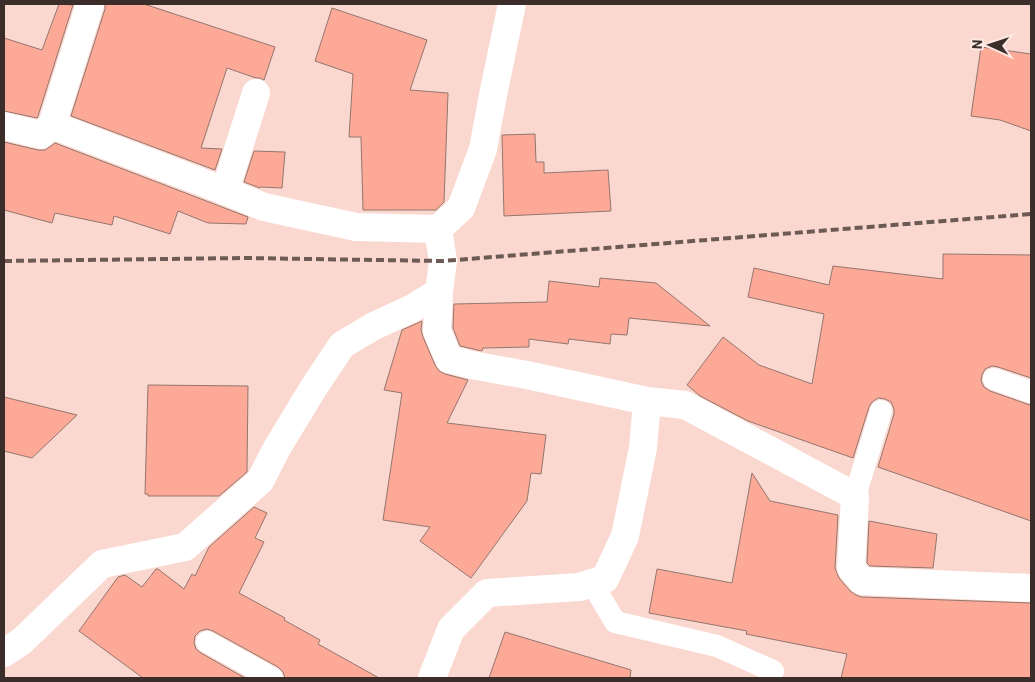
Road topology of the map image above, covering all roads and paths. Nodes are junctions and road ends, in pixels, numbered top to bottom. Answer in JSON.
{"nodes":[{"id":1,"x":90,"y":4,"type":"edge"},
{"id":2,"x":512,"y":4,"type":"edge"},
{"id":3,"x":256,"y":93,"type":"dead end"},
{"id":4,"x":52,"y":125,"type":"junction"},
{"id":5,"x":4,"y":126,"type":"edge"},
{"id":6,"x":225,"y":190,"type":"junction"},
{"id":7,"x":438,"y":229,"type":"junction"},
{"id":8,"x":439,"y":292,"type":"junction"},
{"id":9,"x":994,"y":378,"type":"dead end"},
{"id":10,"x":1031,"y":392,"type":"edge"},
{"id":11,"x":647,"y":401,"type":"junction"},
{"id":12,"x":881,"y":411,"type":"dead end"},
{"id":13,"x":855,"y":496,"type":"junction"},
{"id":14,"x":592,"y":583,"type":"junction"},
{"id":15,"x":1031,"y":588,"type":"edge"},
{"id":16,"x":207,"y":642,"type":"dead end"},
{"id":17,"x":4,"y":653,"type":"edge"},
{"id":18,"x":773,"y":671,"type":"dead end"},
{"id":19,"x":272,"y":678,"type":"edge"},
{"id":20,"x":432,"y":678,"type":"edge"}],
"edges":[{"from":1,"to":4,"type":"street"},
{"from":2,"to":7,"type":"street"},
{"from":3,"to":6,"type":"street"},
{"from":4,"to":5,"type":"street"},
{"from":4,"to":6,"type":"street"},
{"from":6,"to":7,"type":"street"},
{"from":7,"to":8,"type":"street"},
{"from":8,"to":11,"type":"street"},
{"from":8,"to":17,"type":"street"},
{"from":9,"to":10,"type":"lane"},
{"from":11,"to":13,"type":"street"},
{"from":11,"to":14,"type":"street"},
{"from":12,"to":13,"type":"lane"},
{"from":13,"to":15,"type":"street"},
{"from":14,"to":18,"type":"lane"},
{"from":14,"to":20,"type":"street"},
{"from":16,"to":19,"type":"lane"}]}
